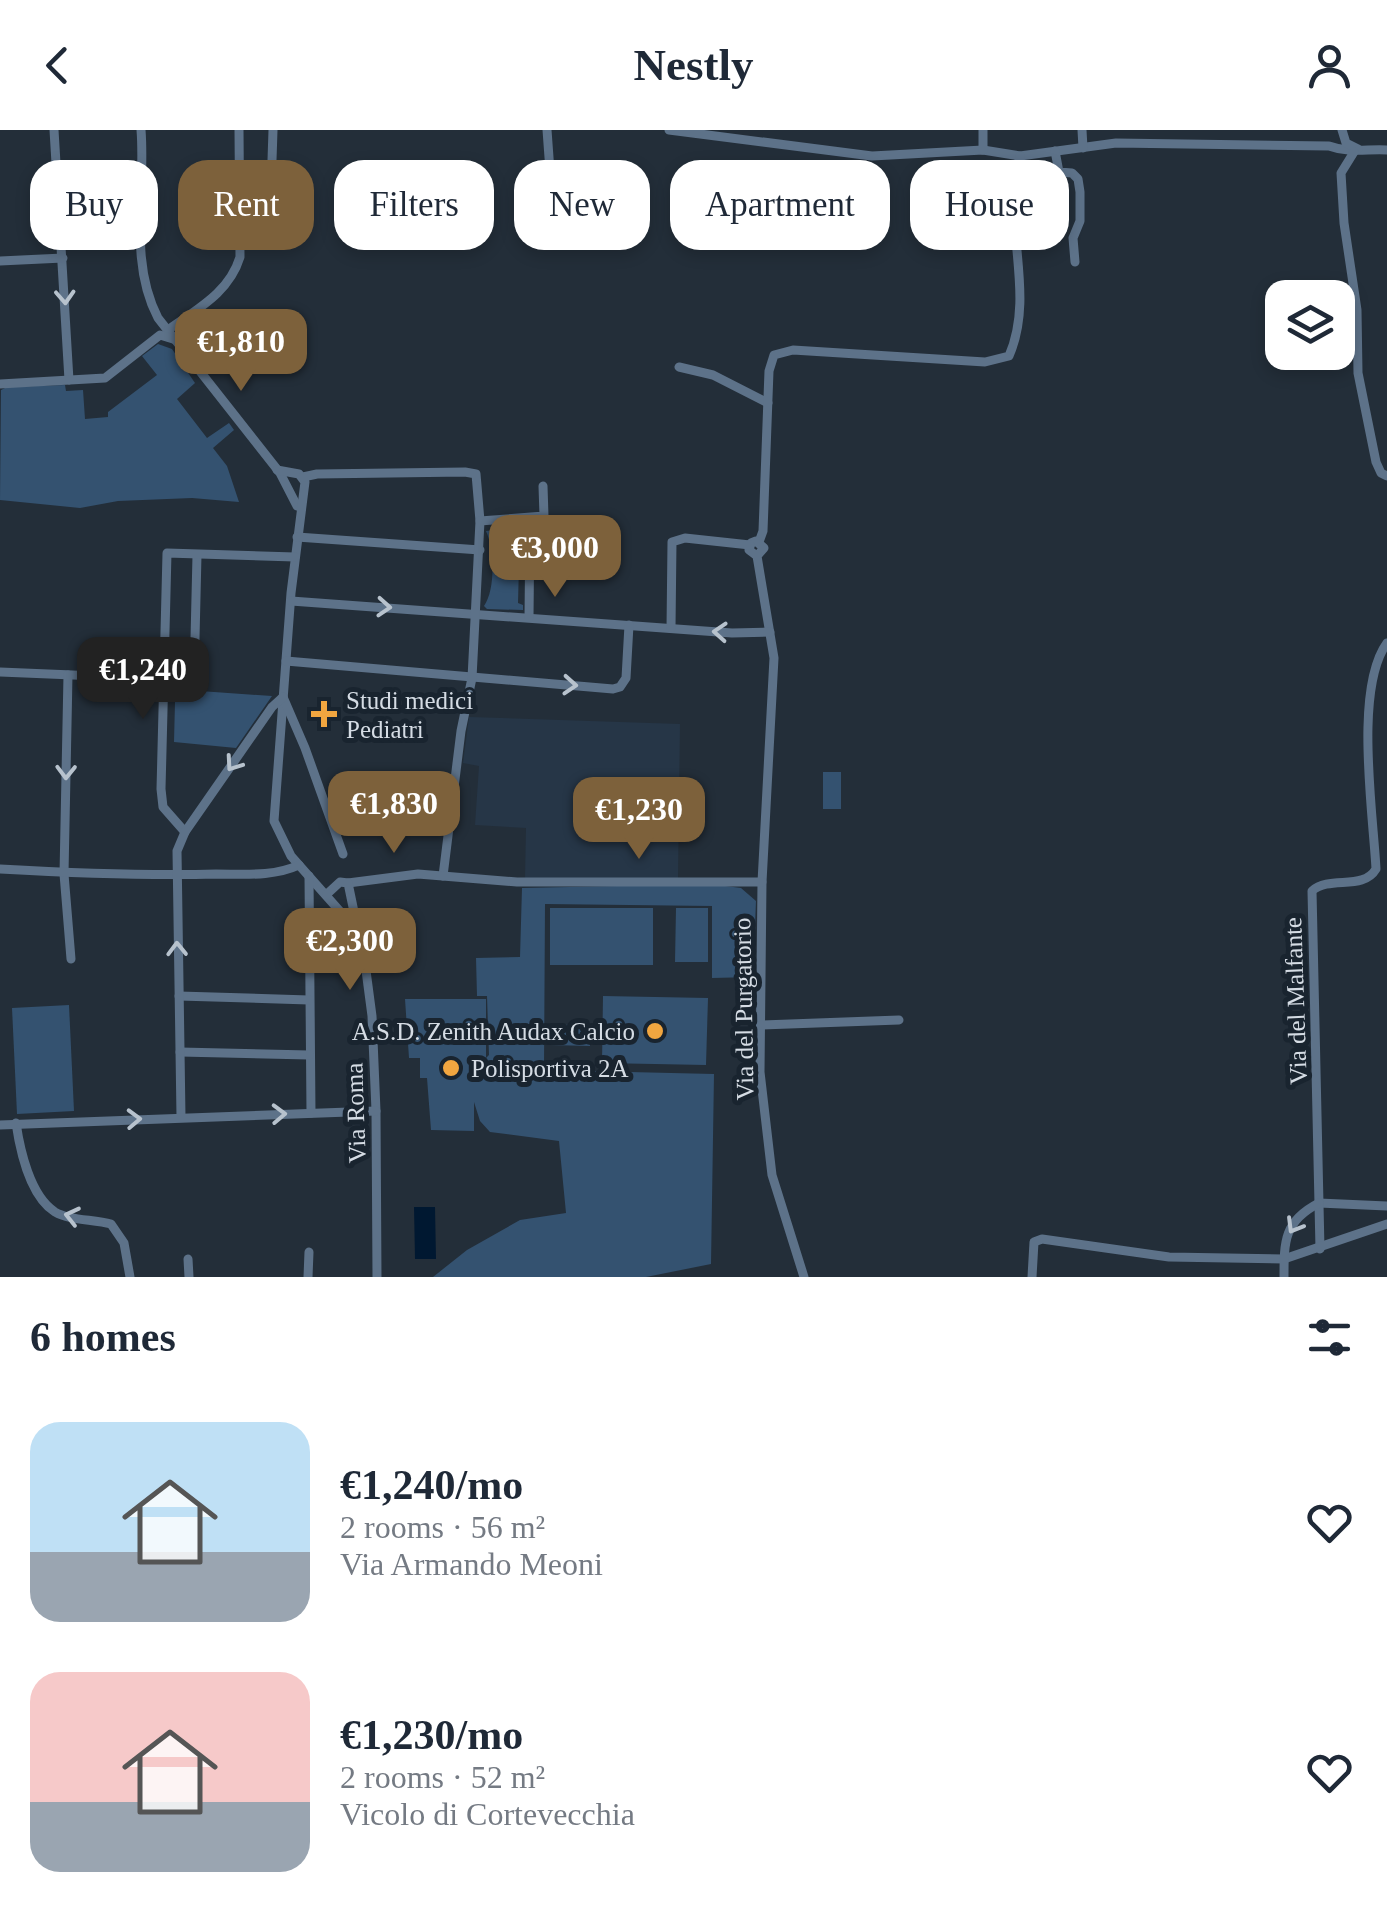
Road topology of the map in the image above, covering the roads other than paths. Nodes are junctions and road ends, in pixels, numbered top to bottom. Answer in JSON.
{"nodes":[{"id":1,"x":54,"y":130,"type":"edge"},
{"id":2,"x":141,"y":130,"type":"edge"},
{"id":3,"x":239,"y":130,"type":"edge"},
{"id":4,"x":273,"y":130,"type":"edge"},
{"id":5,"x":547,"y":130,"type":"edge"},
{"id":6,"x":669,"y":130,"type":"edge"},
{"id":7,"x":983,"y":130,"type":"edge"},
{"id":8,"x":1082,"y":130,"type":"edge"},
{"id":9,"x":1342,"y":132,"type":"edge"},
{"id":10,"x":1082,"y":148,"type":"junction"},
{"id":11,"x":984,"y":150,"type":"junction"},
{"id":12,"x":1387,"y":150,"type":"edge"},
{"id":13,"x":1056,"y":151,"type":"junction"},
{"id":14,"x":1357,"y":151,"type":"junction"},
{"id":15,"x":1020,"y":156,"type":"junction"},
{"id":16,"x":272,"y":160,"type":"edge"},
{"id":17,"x":549,"y":160,"type":"edge"},
{"id":18,"x":63,"y":258,"type":"junction"},
{"id":19,"x":0,"y":261,"type":"edge"},
{"id":20,"x":1075,"y":262,"type":"dead end"},
{"id":21,"x":164,"y":333,"type":"junction"},
{"id":22,"x":679,"y":367,"type":"dead end"},
{"id":23,"x":69,"y":380,"type":"junction"},
{"id":24,"x":0,"y":384,"type":"edge"},
{"id":25,"x":768,"y":404,"type":"junction"},
{"id":26,"x":1387,"y":476,"type":"edge"},
{"id":27,"x":293,"y":485,"type":"junction"},
{"id":28,"x":543,"y":486,"type":"dead end"},
{"id":29,"x":530,"y":519,"type":"junction"},
{"id":30,"x":480,"y":521,"type":"junction"},
{"id":31,"x":297,"y":538,"type":"junction"},
{"id":32,"x":754,"y":544,"type":"junction"},
{"id":33,"x":480,"y":550,"type":"junction"},
{"id":34,"x":197,"y":555,"type":"junction"},
{"id":35,"x":295,"y":557,"type":"junction"},
{"id":36,"x":291,"y":601,"type":"junction"},
{"id":37,"x":478,"y":614,"type":"junction"},
{"id":38,"x":529,"y":617,"type":"junction"},
{"id":39,"x":629,"y":625,"type":"junction"},
{"id":40,"x":671,"y":628,"type":"junction"},
{"id":41,"x":770,"y":632,"type":"junction"},
{"id":42,"x":1387,"y":644,"type":"edge"},
{"id":43,"x":286,"y":661,"type":"junction"},
{"id":44,"x":0,"y":672,"type":"edge"},
{"id":45,"x":68,"y":675,"type":"junction"},
{"id":46,"x":472,"y":678,"type":"junction"},
{"id":47,"x":163,"y":680,"type":"junction"},
{"id":48,"x":283,"y":697,"type":"junction"},
{"id":49,"x":185,"y":832,"type":"junction"},
{"id":50,"x":343,"y":854,"type":"dead end"},
{"id":51,"x":299,"y":866,"type":"junction"},
{"id":52,"x":0,"y":869,"type":"edge"},
{"id":53,"x":64,"y":874,"type":"junction"},
{"id":54,"x":176,"y":875,"type":"junction"},
{"id":55,"x":310,"y":876,"type":"junction"},
{"id":56,"x":444,"y":876,"type":"junction"},
{"id":57,"x":762,"y":882,"type":"junction"},
{"id":58,"x":348,"y":883,"type":"junction"},
{"id":59,"x":327,"y":894,"type":"junction"},
{"id":60,"x":360,"y":949,"type":"junction"},
{"id":61,"x":71,"y":960,"type":"dead end"},
{"id":62,"x":179,"y":996,"type":"junction"},
{"id":63,"x":309,"y":1000,"type":"junction"},
{"id":64,"x":899,"y":1020,"type":"dead end"},
{"id":65,"x":760,"y":1025,"type":"junction"},
{"id":66,"x":180,"y":1052,"type":"junction"},
{"id":67,"x":309,"y":1055,"type":"junction"},
{"id":68,"x":376,"y":1111,"type":"junction"},
{"id":69,"x":311,"y":1113,"type":"junction"},
{"id":70,"x":182,"y":1117,"type":"junction"},
{"id":71,"x":16,"y":1123,"type":"junction"},
{"id":72,"x":0,"y":1125,"type":"edge"},
{"id":73,"x":1319,"y":1203,"type":"junction"},
{"id":74,"x":1387,"y":1206,"type":"edge"},
{"id":75,"x":1387,"y":1224,"type":"edge"},
{"id":76,"x":1320,"y":1249,"type":"junction"},
{"id":77,"x":309,"y":1252,"type":"dead end"},
{"id":78,"x":188,"y":1259,"type":"dead end"},
{"id":79,"x":1284,"y":1259,"type":"junction"},
{"id":80,"x":130,"y":1277,"type":"edge"},
{"id":81,"x":189,"y":1277,"type":"edge"},
{"id":82,"x":308,"y":1277,"type":"edge"},
{"id":83,"x":377,"y":1277,"type":"edge"},
{"id":84,"x":804,"y":1277,"type":"edge"},
{"id":85,"x":1032,"y":1277,"type":"edge"},
{"id":86,"x":1284,"y":1277,"type":"edge"}],
"edges":[{"from":1,"to":18,"type":"street"},
{"from":2,"to":21,"type":"street"},
{"from":3,"to":21,"type":"street"},
{"from":4,"to":16,"type":"street"},
{"from":5,"to":17,"type":"street"},
{"from":6,"to":11,"type":"street"},
{"from":7,"to":11,"type":"street"},
{"from":8,"to":10,"type":"street"},
{"from":9,"to":14,"type":"street"},
{"from":10,"to":13,"type":"street"},
{"from":10,"to":14,"type":"street"},
{"from":11,"to":15,"type":"street"},
{"from":12,"to":14,"type":"street"},
{"from":13,"to":15,"type":"street"},
{"from":13,"to":20,"type":"street"},
{"from":14,"to":26,"type":"street"},
{"from":15,"to":25,"type":"street"},
{"from":18,"to":19,"type":"street"},
{"from":18,"to":23,"type":"street","one_way":true},
{"from":21,"to":23,"type":"street"},
{"from":21,"to":27,"type":"street"},
{"from":22,"to":25,"type":"street"},
{"from":23,"to":24,"type":"street"},
{"from":25,"to":32,"type":"street"},
{"from":27,"to":30,"type":"street","name":"Via Roma"},
{"from":27,"to":31,"type":"street","name":"Via Roma"},
{"from":28,"to":29,"type":"street"},
{"from":29,"to":30,"type":"street"},
{"from":29,"to":38,"type":"street"},
{"from":30,"to":33,"type":"street"},
{"from":31,"to":33,"type":"street"},
{"from":31,"to":35,"type":"street","name":"Via Roma"},
{"from":32,"to":40,"type":"street"},
{"from":32,"to":41,"type":"street","name":"Via del Purgatorio"},
{"from":33,"to":37,"type":"street"},
{"from":34,"to":35,"type":"street"},
{"from":34,"to":47,"type":"street"},
{"from":34,"to":47,"type":"street"},
{"from":35,"to":36,"type":"street","name":"Via Roma"},
{"from":36,"to":37,"type":"street","one_way":true},
{"from":36,"to":43,"type":"street","name":"Via Roma"},
{"from":37,"to":38,"type":"street"},
{"from":37,"to":46,"type":"street"},
{"from":38,"to":39,"type":"street"},
{"from":39,"to":40,"type":"street"},
{"from":46,"to":39,"type":"street","one_way":true},
{"from":41,"to":40,"type":"street","one_way":true},
{"from":41,"to":57,"type":"street","name":"Via del Purgatorio"},
{"from":42,"to":73,"type":"street","name":"Via del Malfante"},
{"from":43,"to":46,"type":"street"},
{"from":43,"to":48,"type":"street","name":"Via Roma"},
{"from":44,"to":45,"type":"street"},
{"from":45,"to":47,"type":"street"},
{"from":45,"to":53,"type":"street","one_way":true},
{"from":46,"to":56,"type":"street"},
{"from":47,"to":49,"type":"street"},
{"from":48,"to":49,"type":"street","one_way":true},
{"from":48,"to":50,"type":"street"},
{"from":48,"to":51,"type":"street","name":"Via Roma"},
{"from":49,"to":54,"type":"street"},
{"from":51,"to":54,"type":"street"},
{"from":51,"to":55,"type":"street","name":"Via Roma"},
{"from":52,"to":53,"type":"street"},
{"from":53,"to":54,"type":"street"},
{"from":53,"to":61,"type":"street"},
{"from":62,"to":54,"type":"street","one_way":true},
{"from":55,"to":59,"type":"street","name":"Via Roma"},
{"from":55,"to":63,"type":"street"},
{"from":56,"to":57,"type":"street"},
{"from":56,"to":58,"type":"street"},
{"from":57,"to":65,"type":"street","name":"Via del Purgatorio"},
{"from":58,"to":59,"type":"street"},
{"from":58,"to":60,"type":"street","name":"Via Roma"},
{"from":59,"to":60,"type":"street","name":"Via Roma"},
{"from":60,"to":68,"type":"street","name":"Via Roma"},
{"from":62,"to":63,"type":"street"},
{"from":62,"to":66,"type":"street"},
{"from":63,"to":67,"type":"street"},
{"from":64,"to":65,"type":"street"},
{"from":65,"to":84,"type":"street","name":"Via del Purgatorio"},
{"from":66,"to":67,"type":"street"},
{"from":66,"to":70,"type":"street"},
{"from":67,"to":69,"type":"street"},
{"from":68,"to":69,"type":"street"},
{"from":68,"to":83,"type":"street","name":"Via Roma"},
{"from":70,"to":69,"type":"street","one_way":true},
{"from":71,"to":70,"type":"street","one_way":true},
{"from":71,"to":72,"type":"street"},
{"from":80,"to":71,"type":"street","one_way":true},
{"from":73,"to":74,"type":"street"},
{"from":73,"to":76,"type":"street"},
{"from":73,"to":79,"type":"street","one_way":true},
{"from":75,"to":76,"type":"street"},
{"from":76,"to":79,"type":"street"},
{"from":77,"to":82,"type":"street"},
{"from":78,"to":81,"type":"street"},
{"from":79,"to":85,"type":"street"},
{"from":79,"to":86,"type":"street"}]}
